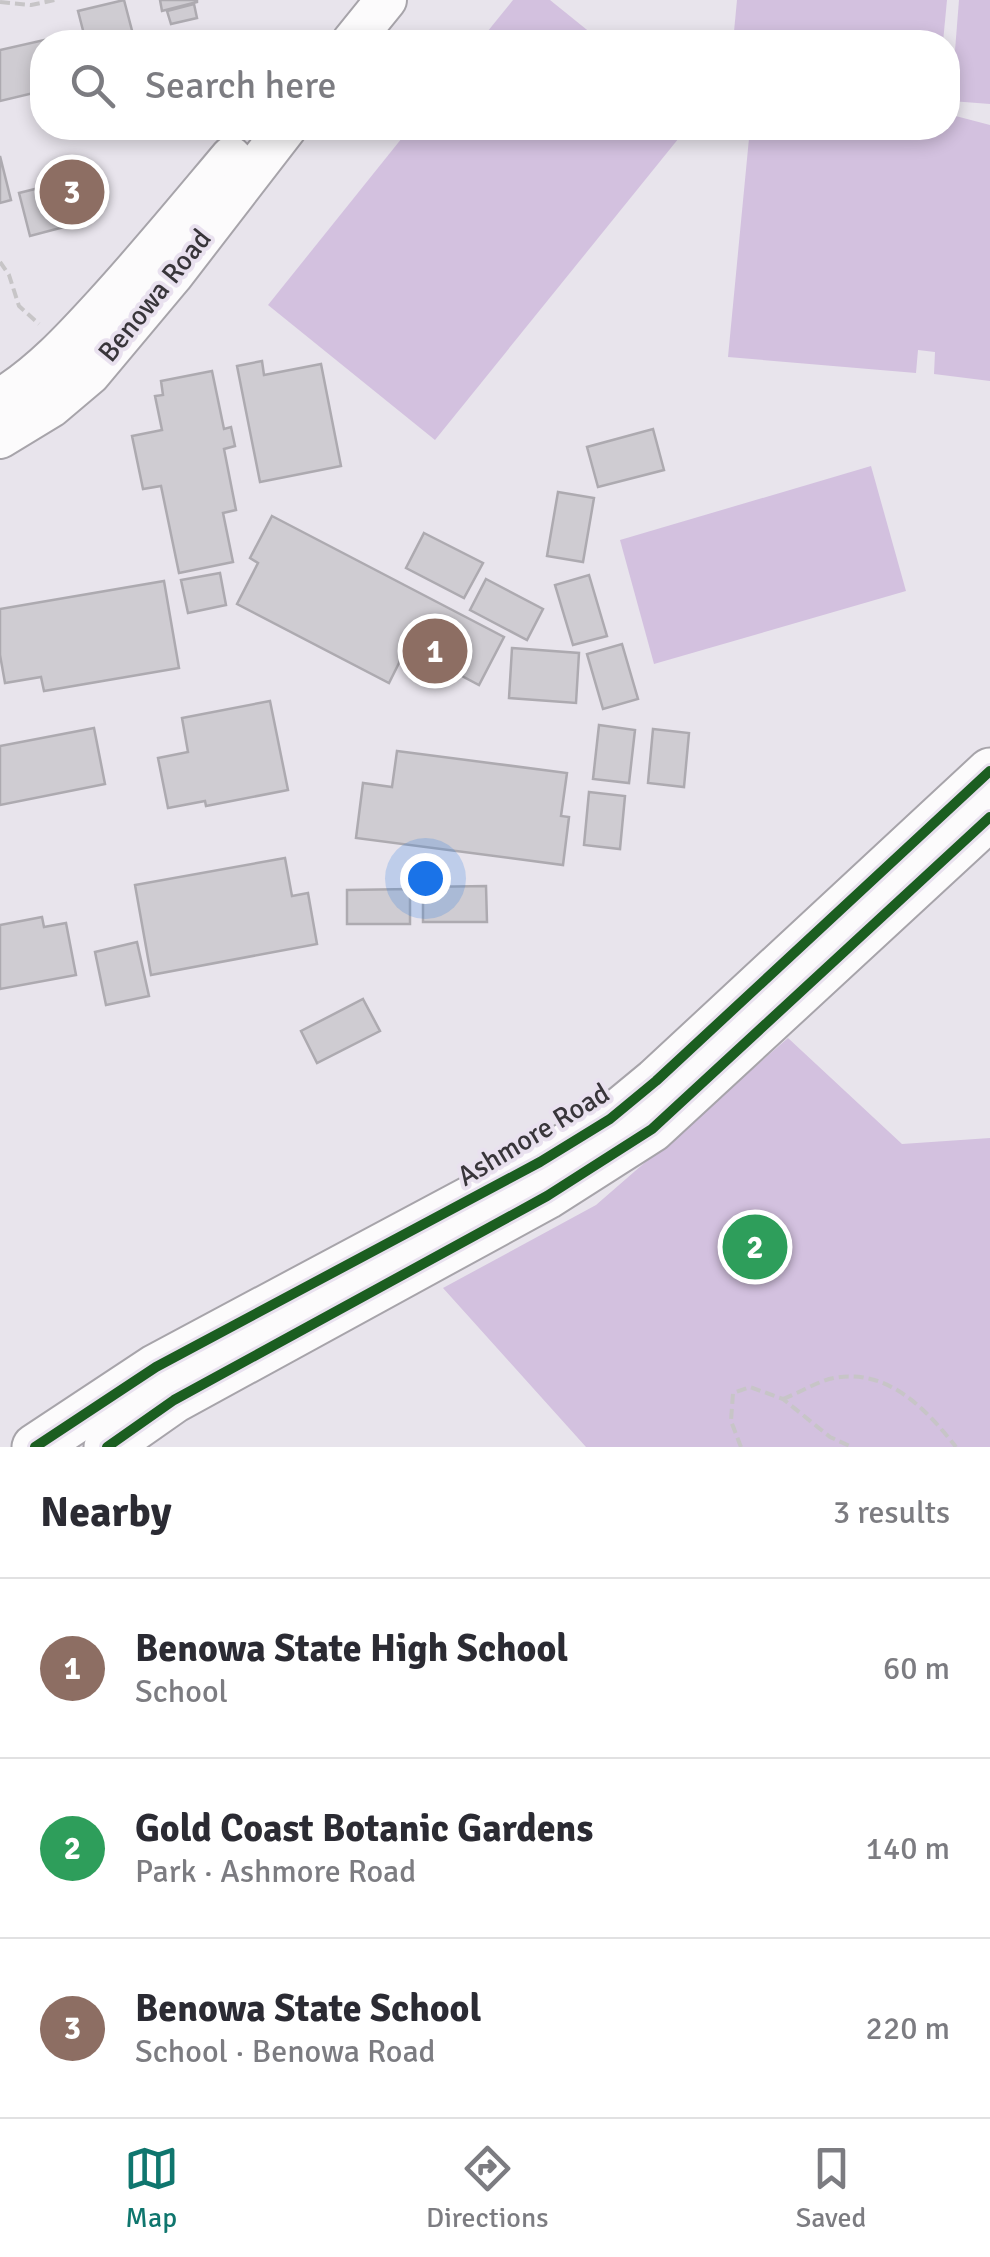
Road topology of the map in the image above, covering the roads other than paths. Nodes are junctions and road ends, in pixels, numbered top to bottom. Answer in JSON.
{"nodes":[{"id":1,"x":360,"y":0,"type":"edge"},
{"id":2,"x":386,"y":0,"type":"edge"},
{"id":3,"x":336,"y":30,"type":"edge"},
{"id":4,"x":362,"y":30,"type":"edge"},
{"id":5,"x":246,"y":140,"type":"edge"},
{"id":6,"x":277,"y":140,"type":"edge"},
{"id":7,"x":0,"y":399,"type":"edge"},
{"id":8,"x":0,"y":438,"type":"edge"},
{"id":9,"x":990,"y":771,"type":"edge"},
{"id":10,"x":990,"y":817,"type":"edge"},
{"id":11,"x":35,"y":1447,"type":"edge"},
{"id":12,"x":106,"y":1447,"type":"edge"}],
"edges":[{"from":1,"to":3,"type":"main road"},
{"from":2,"to":4,"type":"main road"},
{"from":5,"to":7,"type":"main road","name":"Benowa Road"},
{"from":6,"to":8,"type":"main road","name":"Benowa Road"},
{"from":9,"to":11,"type":"main road","name":"Ashmore Road"},
{"from":10,"to":12,"type":"main road","name":"Ashmore Road"}]}
